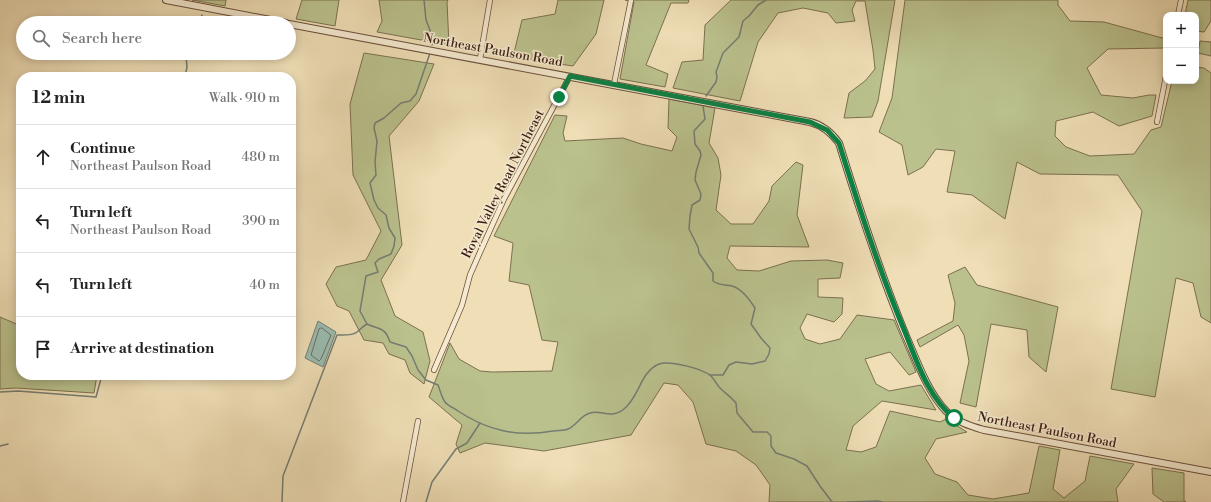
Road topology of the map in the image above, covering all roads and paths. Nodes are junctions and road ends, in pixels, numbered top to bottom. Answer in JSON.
{"nodes":[{"id":1,"x":166,"y":0,"type":"edge"},
{"id":2,"x":490,"y":0,"type":"edge"},
{"id":3,"x":631,"y":0,"type":"edge"},
{"id":4,"x":1181,"y":0,"type":"edge"},
{"id":5,"x":1179,"y":12,"type":"edge"},
{"id":6,"x":249,"y":16,"type":"edge"},
{"id":7,"x":296,"y":25,"type":"edge"},
{"id":8,"x":480,"y":59,"type":"junction"},
{"id":9,"x":570,"y":76,"type":"junction"},
{"id":10,"x":614,"y":84,"type":"junction"},
{"id":11,"x":1164,"y":84,"type":"edge"},
{"id":12,"x":1157,"y":122,"type":"dead end"},
{"id":13,"x":434,"y":370,"type":"dead end"},
{"id":14,"x":418,"y":421,"type":"dead end"},
{"id":15,"x":1211,"y":472,"type":"edge"},
{"id":16,"x":403,"y":502,"type":"edge"}],
"edges":[{"from":1,"to":6,"type":"street"},
{"from":2,"to":8,"type":"street"},
{"from":3,"to":10,"type":"street"},
{"from":4,"to":5,"type":"street"},
{"from":7,"to":8,"type":"street","name":"Northeast Paulson Road"},
{"from":8,"to":9,"type":"street","name":"Northeast Paulson Road"},
{"from":9,"to":10,"type":"street","name":"Northeast Paulson Road"},
{"from":9,"to":13,"type":"street","name":"Royal Valley Road Northeast"},
{"from":10,"to":15,"type":"street","name":"Northeast Paulson Road"},
{"from":11,"to":12,"type":"street"},
{"from":14,"to":16,"type":"street"}]}
